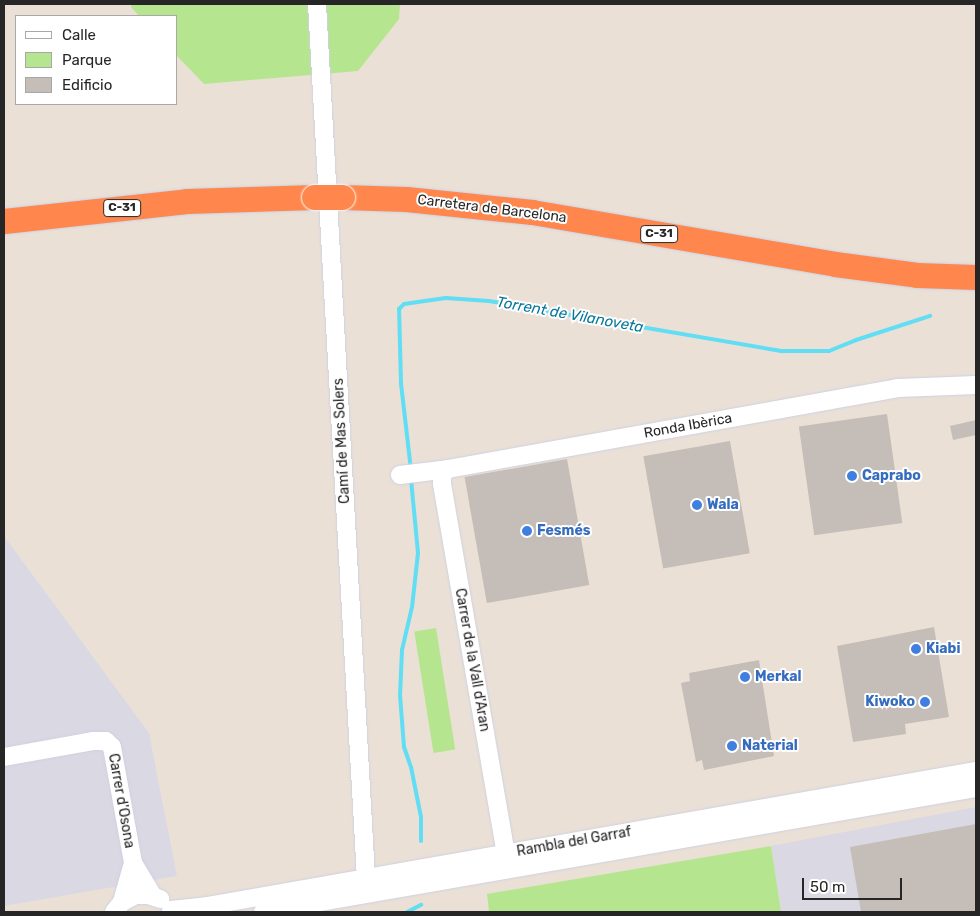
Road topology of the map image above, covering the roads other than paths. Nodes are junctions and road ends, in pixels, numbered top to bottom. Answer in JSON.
{"nodes":[{"id":1,"x":317,"y":4,"type":"edge"},
{"id":2,"x":4,"y":221,"type":"edge"},
{"id":3,"x":976,"y":277,"type":"edge"},
{"id":4,"x":976,"y":385,"type":"edge"},
{"id":5,"x":448,"y":469,"type":"junction"},
{"id":6,"x":400,"y":475,"type":"dead end"},
{"id":7,"x":4,"y":757,"type":"edge"},
{"id":8,"x":976,"y":771,"type":"edge"},
{"id":9,"x":976,"y":788,"type":"edge"},
{"id":10,"x":506,"y":854,"type":"junction"},
{"id":11,"x":133,"y":863,"type":"junction"},
{"id":12,"x":430,"y":875,"type":"junction"},
{"id":13,"x":366,"y":878,"type":"junction"},
{"id":14,"x":412,"y":878,"type":"junction"},
{"id":15,"x":152,"y":895,"type":"junction"},
{"id":16,"x":118,"y":907,"type":"edge"},
{"id":17,"x":171,"y":911,"type":"edge"},
{"id":18,"x":263,"y":912,"type":"edge"}],
"edges":[{"from":1,"to":13,"type":"street","name":"Camí de Mas Solers"},
{"from":2,"to":3,"type":"highway","name":"Carretera de Barcelona","number":"C-31","bridge":true},
{"from":4,"to":5,"type":"street","name":"Ronda Ibèrica"},
{"from":5,"to":6,"type":"street","name":"Ronda Ibèrica"},
{"from":5,"to":10,"type":"street","name":"Carrer de la Vall d'Aran"},
{"from":7,"to":11,"type":"street","name":"Carrer d'Osona"},
{"from":8,"to":10,"type":"street","name":"Rambla del Garraf"},
{"from":9,"to":12,"type":"street","name":"Rambla del Garraf"},
{"from":10,"to":12,"type":"street","name":"Rambla del Garraf"},
{"from":11,"to":15,"type":"street","name":"Carrer d'Osona"},
{"from":11,"to":16,"type":"street","name":"Carrer d'Osona"},
{"from":12,"to":14,"type":"street","name":"Rambla del Garraf"},
{"from":13,"to":14,"type":"street","name":"Rambla del Garraf"},
{"from":13,"to":17,"type":"street","name":"Rambla del Garraf"},
{"from":14,"to":18,"type":"street","name":"Rambla del Garraf"},
{"from":15,"to":16,"type":"street"},
{"from":15,"to":17,"type":"street","name":"Rambla del Garraf"}]}
